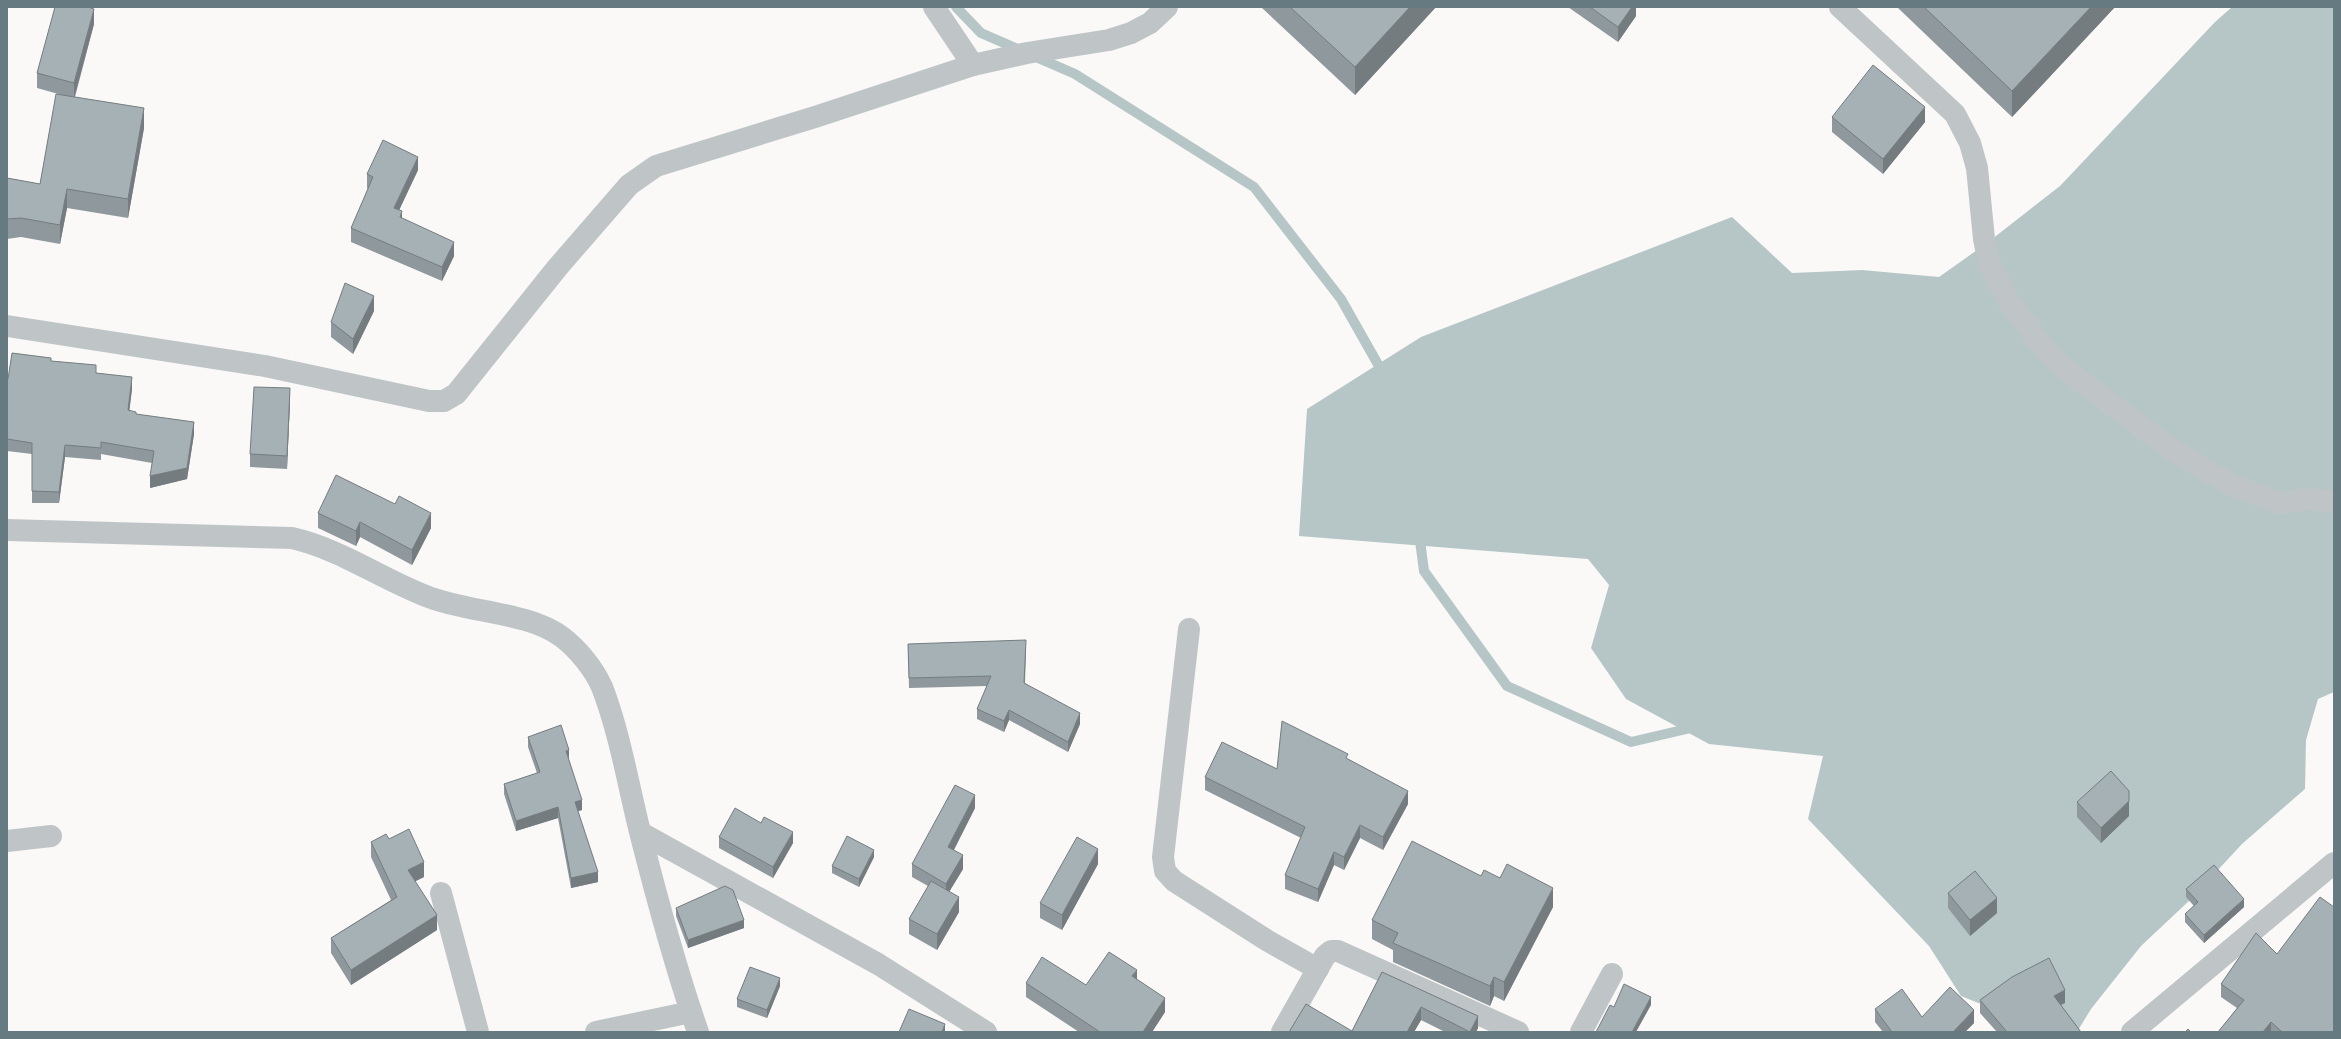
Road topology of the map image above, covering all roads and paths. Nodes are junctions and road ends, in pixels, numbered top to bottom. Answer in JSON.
{"nodes":[{"id":1,"x":934,"y":7,"type":"edge"},
{"id":2,"x":1166,"y":7,"type":"edge"},
{"id":3,"x":1840,"y":7,"type":"edge"},
{"id":4,"x":973,"y":64,"type":"junction"},
{"id":5,"x":7,"y":326,"type":"edge"},
{"id":6,"x":2334,"y":502,"type":"edge"},
{"id":7,"x":7,"y":530,"type":"edge"},
{"id":8,"x":1188,"y":629,"type":"dead end"},
{"id":9,"x":641,"y":833,"type":"junction"},
{"id":10,"x":51,"y":836,"type":"dead end"},
{"id":11,"x":7,"y":841,"type":"edge"},
{"id":12,"x":2334,"y":863,"type":"edge"},
{"id":13,"x":441,"y":893,"type":"dead end"},
{"id":14,"x":1318,"y":969,"type":"junction"},
{"id":15,"x":1612,"y":974,"type":"dead end"},
{"id":16,"x":694,"y":1022,"type":"edge"},
{"id":17,"x":478,"y":1032,"type":"edge"},
{"id":18,"x":596,"y":1032,"type":"edge"},
{"id":19,"x":986,"y":1032,"type":"edge"},
{"id":20,"x":1282,"y":1032,"type":"edge"},
{"id":21,"x":1518,"y":1032,"type":"edge"},
{"id":22,"x":1581,"y":1032,"type":"edge"},
{"id":23,"x":2132,"y":1032,"type":"edge"}],
"edges":[{"from":1,"to":4,"type":"street"},
{"from":2,"to":4,"type":"street"},
{"from":3,"to":6,"type":"street"},
{"from":4,"to":5,"type":"street"},
{"from":7,"to":9,"type":"street"},
{"from":8,"to":14,"type":"street"},
{"from":9,"to":16,"type":"street"},
{"from":9,"to":19,"type":"street"},
{"from":10,"to":11,"type":"street"},
{"from":12,"to":23,"type":"street"},
{"from":13,"to":17,"type":"street"},
{"from":14,"to":20,"type":"street"},
{"from":14,"to":21,"type":"street"},
{"from":15,"to":22,"type":"street"},
{"from":16,"to":18,"type":"street"}]}
